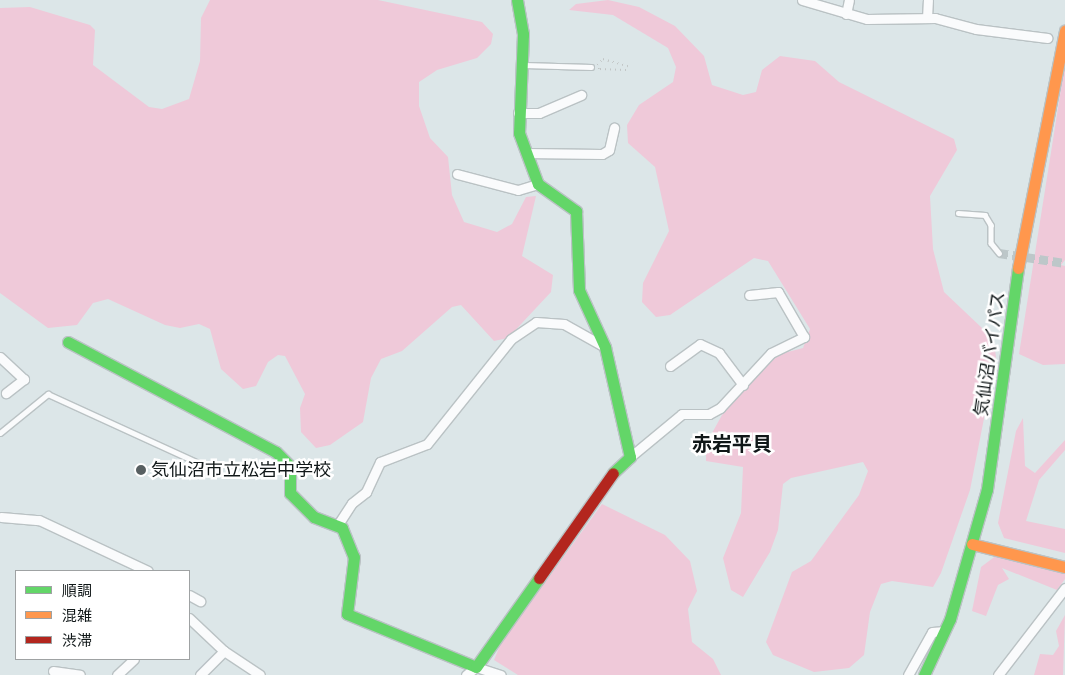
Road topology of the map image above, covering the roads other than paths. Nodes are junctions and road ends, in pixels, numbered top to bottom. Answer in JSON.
{"nodes":[{"id":1,"x":517,"y":0,"type":"edge"},
{"id":2,"x":802,"y":0,"type":"edge"},
{"id":3,"x":849,"y":0,"type":"edge"},
{"id":4,"x":928,"y":0,"type":"edge"},
{"id":5,"x":846,"y":14,"type":"junction"},
{"id":6,"x":927,"y":18,"type":"junction"},
{"id":7,"x":1065,"y":31,"type":"edge"},
{"id":8,"x":1047,"y":38,"type":"dead end"},
{"id":9,"x":522,"y":65,"type":"junction"},
{"id":10,"x":591,"y":67,"type":"dead end"},
{"id":11,"x":581,"y":95,"type":"dead end"},
{"id":12,"x":518,"y":113,"type":"junction"},
{"id":13,"x":614,"y":128,"type":"dead end"},
{"id":14,"x":526,"y":153,"type":"junction"},
{"id":15,"x":457,"y":174,"type":"dead end"},
{"id":16,"x":538,"y":184,"type":"junction"},
{"id":17,"x":958,"y":213,"type":"dead end"},
{"id":18,"x":1000,"y":253,"type":"dead end"},
{"id":19,"x":749,"y":295,"type":"dead end"},
{"id":20,"x":68,"y":342,"type":"dead end"},
{"id":21,"x":604,"y":346,"type":"junction"},
{"id":22,"x":0,"y":357,"type":"edge"},
{"id":23,"x":670,"y":366,"type":"dead end"},
{"id":24,"x":743,"y":385,"type":"junction"},
{"id":25,"x":6,"y":393,"type":"dead end"},
{"id":26,"x":0,"y":433,"type":"edge"},
{"id":27,"x":630,"y":457,"type":"junction"},
{"id":28,"x":210,"y":468,"type":"dead end"},
{"id":29,"x":0,"y":517,"type":"edge"},
{"id":30,"x":337,"y":526,"type":"junction"},
{"id":31,"x":972,"y":542,"type":"junction"},
{"id":32,"x":1065,"y":560,"type":"edge"},
{"id":33,"x":1065,"y":567,"type":"edge"},
{"id":34,"x":146,"y":570,"type":"edge"},
{"id":35,"x":1065,"y":588,"type":"edge"},
{"id":36,"x":190,"y":595,"type":"edge"},
{"id":37,"x":200,"y":600,"type":"dead end"},
{"id":38,"x":190,"y":619,"type":"edge"},
{"id":39,"x":945,"y":632,"type":"junction"},
{"id":40,"x":224,"y":651,"type":"junction"},
{"id":41,"x":133,"y":660,"type":"edge"},
{"id":42,"x":476,"y":667,"type":"junction"},
{"id":43,"x":53,"y":671,"type":"dead end"},
{"id":44,"x":120,"y":674,"type":"edge"},
{"id":45,"x":80,"y":675,"type":"edge"},
{"id":46,"x":200,"y":675,"type":"edge"},
{"id":47,"x":260,"y":675,"type":"edge"},
{"id":48,"x":466,"y":675,"type":"edge"},
{"id":49,"x":501,"y":675,"type":"edge"},
{"id":50,"x":908,"y":675,"type":"edge"},
{"id":51,"x":924,"y":675,"type":"edge"},
{"id":52,"x":998,"y":675,"type":"edge"}],
"edges":[{"from":1,"to":9,"type":"main road"},
{"from":2,"to":5,"type":"street"},
{"from":3,"to":5,"type":"street"},
{"from":4,"to":6,"type":"street"},
{"from":5,"to":6,"type":"street"},
{"from":6,"to":8,"type":"street"},
{"from":7,"to":31,"type":"main road","name":"気仙沼バイパス"},
{"from":9,"to":10,"type":"lane"},
{"from":9,"to":12,"type":"main road"},
{"from":11,"to":12,"type":"street"},
{"from":12,"to":14,"type":"main road"},
{"from":13,"to":14,"type":"street"},
{"from":14,"to":16,"type":"main road"},
{"from":15,"to":16,"type":"street"},
{"from":16,"to":21,"type":"main road"},
{"from":17,"to":18,"type":"lane"},
{"from":19,"to":24,"type":"street"},
{"from":20,"to":30,"type":"main road"},
{"from":21,"to":27,"type":"main road"},
{"from":21,"to":30,"type":"street"},
{"from":22,"to":25,"type":"street"},
{"from":23,"to":24,"type":"street"},
{"from":24,"to":27,"type":"street"},
{"from":26,"to":28,"type":"lane"},
{"from":27,"to":42,"type":"main road"},
{"from":29,"to":34,"type":"street"},
{"from":30,"to":42,"type":"main road"},
{"from":31,"to":32,"type":"main road"},
{"from":31,"to":33,"type":"main road"},
{"from":31,"to":39,"type":"main road","name":"気仙沼バイパス"},
{"from":35,"to":52,"type":"street"},
{"from":36,"to":37,"type":"street"},
{"from":38,"to":40,"type":"street"},
{"from":39,"to":50,"type":"street"},
{"from":39,"to":51,"type":"main road","name":"気仙沼バイパス"},
{"from":40,"to":46,"type":"street"},
{"from":40,"to":47,"type":"street"},
{"from":41,"to":44,"type":"street"},
{"from":42,"to":48,"type":"street"},
{"from":42,"to":49,"type":"street"},
{"from":43,"to":45,"type":"street"}]}
